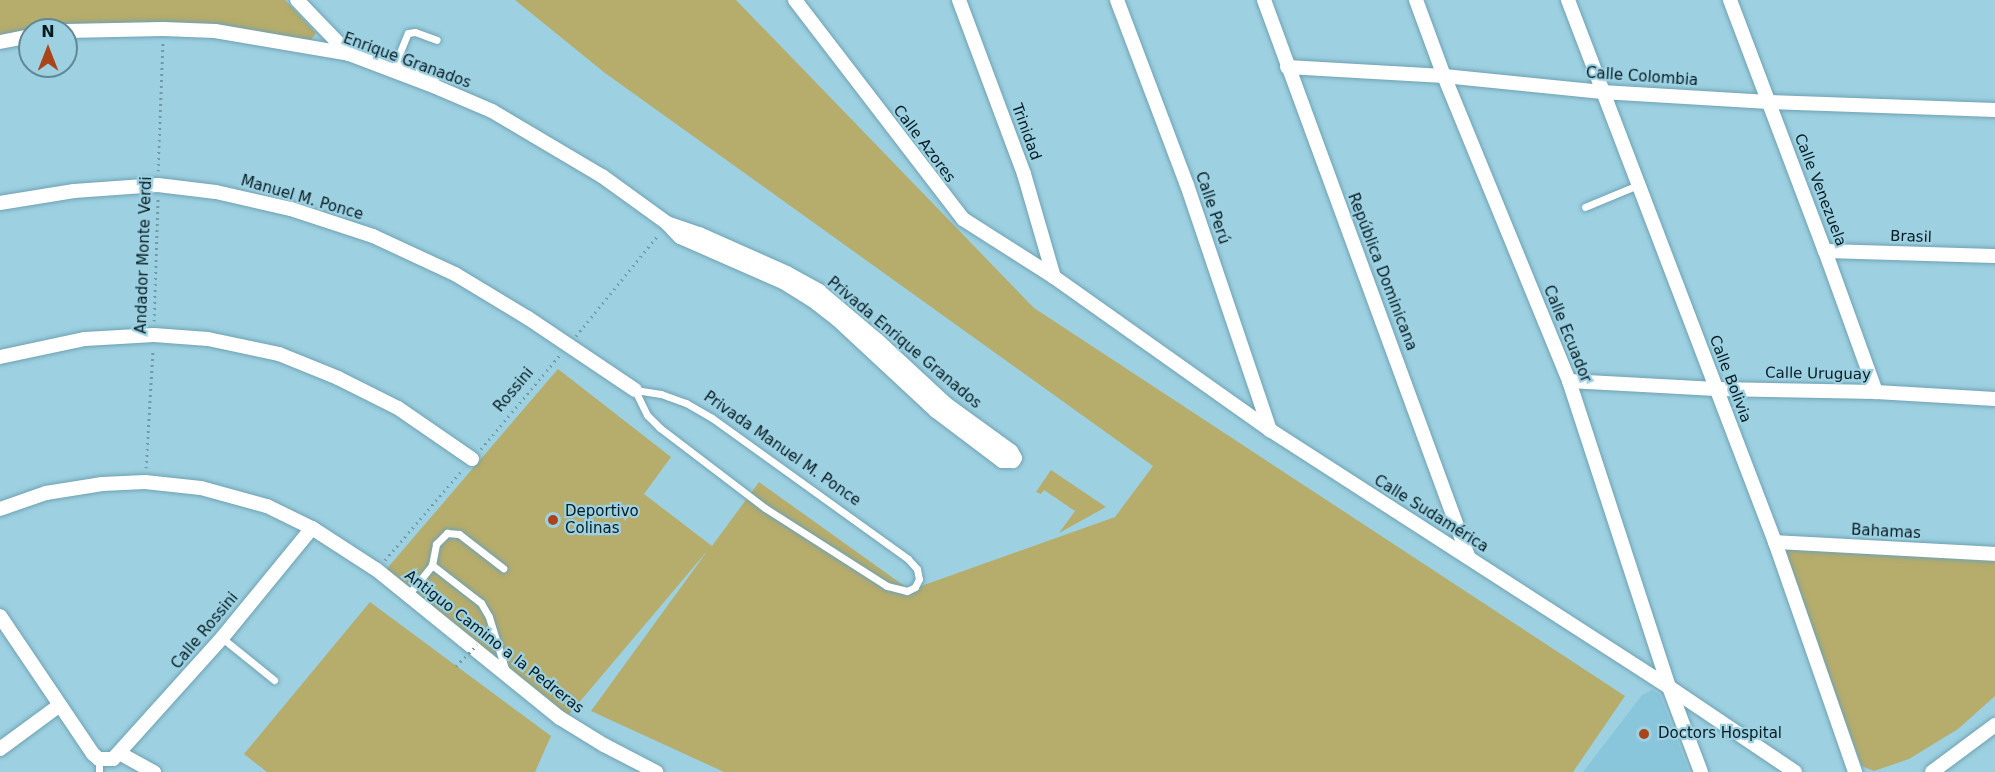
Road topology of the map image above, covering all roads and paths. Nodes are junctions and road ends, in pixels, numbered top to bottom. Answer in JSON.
{"nodes":[{"id":1,"x":297,"y":0,"type":"edge"},
{"id":2,"x":795,"y":0,"type":"edge"},
{"id":3,"x":959,"y":0,"type":"edge"},
{"id":4,"x":1117,"y":0,"type":"edge"},
{"id":5,"x":1264,"y":0,"type":"edge"},
{"id":6,"x":1416,"y":0,"type":"edge"},
{"id":7,"x":1568,"y":0,"type":"edge"},
{"id":8,"x":1730,"y":0,"type":"edge"},
{"id":9,"x":163,"y":29,"type":"junction"},
{"id":10,"x":78,"y":31,"type":"edge"},
{"id":11,"x":18,"y":38,"type":"edge"},
{"id":12,"x":437,"y":40,"type":"dead end"},
{"id":13,"x":0,"y":42,"type":"edge"},
{"id":14,"x":349,"y":54,"type":"junction"},
{"id":15,"x":1287,"y":67,"type":"junction"},
{"id":16,"x":1443,"y":76,"type":"junction"},
{"id":17,"x":436,"y":87,"type":"junction"},
{"id":18,"x":1602,"y":92,"type":"junction"},
{"id":19,"x":1769,"y":102,"type":"junction"},
{"id":20,"x":1995,"y":110,"type":"edge"},
{"id":21,"x":158,"y":185,"type":"junction"},
{"id":22,"x":1638,"y":185,"type":"junction"},
{"id":23,"x":0,"y":203,"type":"edge"},
{"id":24,"x":1585,"y":207,"type":"dead end"},
{"id":25,"x":667,"y":224,"type":"junction"},
{"id":26,"x":1826,"y":251,"type":"junction"},
{"id":27,"x":1995,"y":256,"type":"edge"},
{"id":28,"x":1054,"y":277,"type":"junction"},
{"id":29,"x":154,"y":335,"type":"junction"},
{"id":30,"x":568,"y":346,"type":"junction"},
{"id":31,"x":0,"y":357,"type":"edge"},
{"id":32,"x":1569,"y":381,"type":"junction"},
{"id":33,"x":1716,"y":389,"type":"junction"},
{"id":34,"x":635,"y":390,"type":"junction"},
{"id":35,"x":1876,"y":392,"type":"junction"},
{"id":36,"x":1995,"y":399,"type":"edge"},
{"id":37,"x":1270,"y":430,"type":"junction"},
{"id":38,"x":472,"y":459,"type":"junction"},
{"id":39,"x":145,"y":482,"type":"junction"},
{"id":40,"x":0,"y":509,"type":"edge"},
{"id":41,"x":312,"y":528,"type":"junction"},
{"id":42,"x":1774,"y":542,"type":"junction"},
{"id":43,"x":1995,"y":554,"type":"edge"},
{"id":44,"x":1468,"y":556,"type":"junction"},
{"id":45,"x":432,"y":565,"type":"junction"},
{"id":46,"x":503,"y":568,"type":"dead end"},
{"id":47,"x":377,"y":570,"type":"junction"},
{"id":48,"x":408,"y":595,"type":"junction"},
{"id":49,"x":0,"y":616,"type":"edge"},
{"id":50,"x":222,"y":638,"type":"junction"},
{"id":51,"x":477,"y":645,"type":"dead end"},
{"id":52,"x":456,"y":666,"type":"dead end"},
{"id":53,"x":508,"y":675,"type":"junction"},
{"id":54,"x":274,"y":680,"type":"dead end"},
{"id":55,"x":1669,"y":687,"type":"junction"},
{"id":56,"x":60,"y":705,"type":"junction"},
{"id":57,"x":1995,"y":725,"type":"edge"},
{"id":58,"x":0,"y":749,"type":"edge"},
{"id":59,"x":121,"y":754,"type":"junction"},
{"id":60,"x":99,"y":766,"type":"edge"},
{"id":61,"x":154,"y":772,"type":"edge"},
{"id":62,"x":656,"y":772,"type":"edge"},
{"id":63,"x":1701,"y":772,"type":"edge"},
{"id":64,"x":1795,"y":772,"type":"edge"},
{"id":65,"x":1855,"y":772,"type":"edge"},
{"id":66,"x":1932,"y":772,"type":"edge"}],
"edges":[{"from":1,"to":14,"type":"street"},
{"from":2,"to":28,"type":"street","name":"Calle Azores"},
{"from":3,"to":28,"type":"street","name":"Trinidad"},
{"from":4,"to":37,"type":"street","name":"Calle Perú"},
{"from":5,"to":15,"type":"street","name":"República Dominicana"},
{"from":6,"to":16,"type":"street","name":"Calle Ecuador"},
{"from":7,"to":18,"type":"street","name":"Calle Bolivia"},
{"from":8,"to":19,"type":"street","name":"Calle Venezuela"},
{"from":9,"to":10,"type":"street","name":"Enrique Granados"},
{"from":9,"to":14,"type":"street","name":"Enrique Granados"},
{"from":9,"to":21,"type":"path","name":"Andador Monte Verdi"},
{"from":11,"to":13,"type":"street"},
{"from":12,"to":17,"type":"lane"},
{"from":14,"to":17,"type":"street","name":"Enrique Granados"},
{"from":15,"to":16,"type":"street","name":"Calle Colombia"},
{"from":15,"to":44,"type":"street","name":"República Dominicana"},
{"from":16,"to":18,"type":"street","name":"Calle Colombia"},
{"from":16,"to":32,"type":"street","name":"Calle Ecuador"},
{"from":17,"to":25,"type":"street","name":"Enrique Granados"},
{"from":18,"to":19,"type":"street","name":"Calle Colombia"},
{"from":18,"to":22,"type":"street","name":"Calle Bolivia"},
{"from":19,"to":20,"type":"street","name":"Calle Colombia"},
{"from":19,"to":26,"type":"street","name":"Calle Venezuela"},
{"from":21,"to":23,"type":"street","name":"Manuel M. Ponce"},
{"from":21,"to":29,"type":"path","name":"Andador Monte Verdi"},
{"from":21,"to":30,"type":"street","name":"Manuel M. Ponce"},
{"from":22,"to":24,"type":"lane"},
{"from":22,"to":33,"type":"street","name":"Calle Bolivia"},
{"from":25,"to":25,"type":"street","name":"Privada Enrique Granados"},
{"from":25,"to":30,"type":"path","name":"Rossini"},
{"from":26,"to":27,"type":"street","name":"Brasil"},
{"from":26,"to":35,"type":"street","name":"Calle Venezuela"},
{"from":28,"to":37,"type":"street","name":"Calle Sudamérica"},
{"from":29,"to":31,"type":"street"},
{"from":29,"to":38,"type":"street"},
{"from":29,"to":39,"type":"path","name":"Andador Monte Verdi"},
{"from":30,"to":34,"type":"street","name":"Privada Manuel M. Ponce"},
{"from":30,"to":38,"type":"path","name":"Rossini"},
{"from":32,"to":33,"type":"street","name":"Calle Uruguay"},
{"from":32,"to":55,"type":"street","name":"Calle Ecuador"},
{"from":33,"to":35,"type":"street","name":"Calle Uruguay"},
{"from":33,"to":42,"type":"street","name":"Calle Bolivia"},
{"from":34,"to":34,"type":"lane","name":"Privada Manuel M. Ponce"},
{"from":35,"to":36,"type":"street","name":"Calle Uruguay"},
{"from":37,"to":44,"type":"street","name":"Calle Sudamérica"},
{"from":38,"to":47,"type":"path","name":"Rossini"},
{"from":39,"to":40,"type":"street","name":"Antiguo Camino a la Pedreras"},
{"from":39,"to":41,"type":"street","name":"Antiguo Camino a la Pedreras"},
{"from":41,"to":47,"type":"street","name":"Antiguo Camino a la Pedreras"},
{"from":41,"to":50,"type":"street","name":"Calle Rossini"},
{"from":42,"to":43,"type":"street","name":"Bahamas"},
{"from":42,"to":65,"type":"street","name":"Calle Bolivia"},
{"from":44,"to":55,"type":"street","name":"Calle Sudamérica"},
{"from":45,"to":46,"type":"lane"},
{"from":45,"to":48,"type":"lane"},
{"from":45,"to":53,"type":"lane"},
{"from":47,"to":48,"type":"street","name":"Antiguo Camino a la Pedreras"},
{"from":48,"to":53,"type":"street","name":"Antiguo Camino a la Pedreras"},
{"from":49,"to":56,"type":"street"},
{"from":50,"to":54,"type":"lane"},
{"from":50,"to":59,"type":"street","name":"Calle Rossini"},
{"from":51,"to":52,"type":"path","bridge":true},
{"from":53,"to":62,"type":"street","name":"Antiguo Camino a la Pedreras"},
{"from":55,"to":63,"type":"street","name":"Calle Ecuador"},
{"from":55,"to":64,"type":"street","name":"Calle Sudamérica"},
{"from":56,"to":58,"type":"street"},
{"from":56,"to":60,"type":"street"},
{"from":57,"to":66,"type":"street"},
{"from":59,"to":60,"type":"street"},
{"from":59,"to":61,"type":"street"}]}
